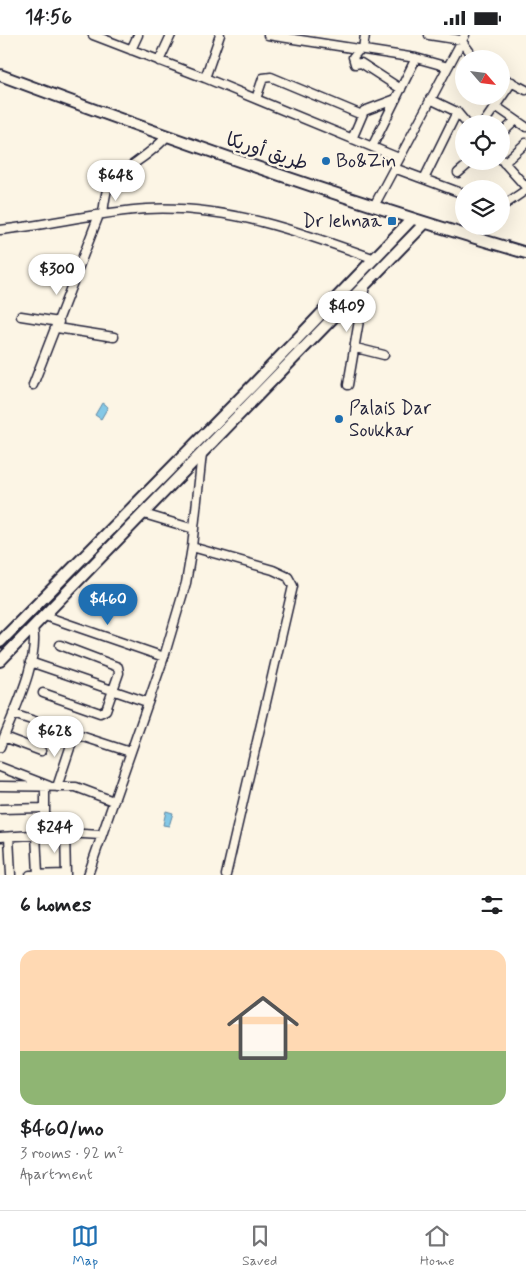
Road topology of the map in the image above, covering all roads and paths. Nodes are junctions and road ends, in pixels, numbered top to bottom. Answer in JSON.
{"nodes":[{"id":1,"x":93,"y":35,"type":"edge"},
{"id":2,"x":138,"y":35,"type":"edge"},
{"id":3,"x":171,"y":35,"type":"edge"},
{"id":4,"x":220,"y":35,"type":"edge"},
{"id":5,"x":268,"y":35,"type":"edge"},
{"id":6,"x":365,"y":35,"type":"edge"},
{"id":7,"x":429,"y":35,"type":"edge"},
{"id":8,"x":439,"y":36,"type":"edge"},
{"id":9,"x":284,"y":37,"type":"edge"},
{"id":10,"x":463,"y":38,"type":"edge"},
{"id":11,"x":131,"y":50,"type":"junction"},
{"id":12,"x":361,"y":50,"type":"junction"},
{"id":13,"x":470,"y":50,"type":"edge"},
{"id":14,"x":416,"y":58,"type":"junction"},
{"id":15,"x":159,"y":61,"type":"junction"},
{"id":16,"x":448,"y":67,"type":"junction"},
{"id":17,"x":0,"y":75,"type":"edge"},
{"id":18,"x":204,"y":78,"type":"junction"},
{"id":19,"x":512,"y":82,"type":"joint"},
{"id":20,"x":401,"y":89,"type":"junction"},
{"id":21,"x":526,"y":90,"type":"edge"},
{"id":22,"x":256,"y":99,"type":"junction"},
{"id":23,"x":396,"y":99,"type":"junction"},
{"id":24,"x":430,"y":99,"type":"junction"},
{"id":25,"x":497,"y":107,"type":"junction"},
{"id":26,"x":457,"y":112,"type":"junction"},
{"id":27,"x":362,"y":115,"type":"junction"},
{"id":28,"x":460,"y":115,"type":"edge"},
{"id":29,"x":490,"y":115,"type":"edge"},
{"id":30,"x":516,"y":120,"type":"junction"},
{"id":31,"x":510,"y":126,"type":"edge"},
{"id":32,"x":526,"y":127,"type":"edge"},
{"id":33,"x":166,"y":137,"type":"junction"},
{"id":34,"x":352,"y":139,"type":"junction"},
{"id":35,"x":526,"y":143,"type":"edge"},
{"id":36,"x":372,"y":147,"type":"junction"},
{"id":37,"x":510,"y":156,"type":"edge"},
{"id":38,"x":399,"y":158,"type":"junction"},
{"id":39,"x":394,"y":168,"type":"junction"},
{"id":40,"x":462,"y":170,"type":"edge"},
{"id":41,"x":510,"y":170,"type":"edge"},
{"id":42,"x":458,"y":173,"type":"dead end"},
{"id":43,"x":424,"y":179,"type":"junction"},
{"id":44,"x":526,"y":189,"type":"edge"},
{"id":45,"x":455,"y":191,"type":"edge"},
{"id":46,"x":510,"y":201,"type":"edge"},
{"id":47,"x":374,"y":206,"type":"junction"},
{"id":48,"x":101,"y":214,"type":"junction"},
{"id":49,"x":412,"y":219,"type":"junction"},
{"id":50,"x":424,"y":223,"type":"junction"},
{"id":51,"x":0,"y":230,"type":"edge"},
{"id":52,"x":469,"y":236,"type":"joint"},
{"id":53,"x":526,"y":253,"type":"edge"},
{"id":54,"x":375,"y":259,"type":"junction"},
{"id":55,"x":366,"y":285,"type":"junction"},
{"id":56,"x":21,"y":316,"type":"dead end"},
{"id":57,"x":58,"y":325,"type":"junction"},
{"id":58,"x":114,"y":337,"type":"dead end"},
{"id":59,"x":356,"y":348,"type":"junction"},
{"id":60,"x":384,"y":355,"type":"dead end"},
{"id":61,"x":33,"y":385,"type":"dead end"},
{"id":62,"x":348,"y":385,"type":"dead end"},
{"id":63,"x":204,"y":434,"type":"junction"},
{"id":64,"x":212,"y":442,"type":"junction"},
{"id":65,"x":194,"y":445,"type":"junction"},
{"id":66,"x":202,"y":453,"type":"junction"},
{"id":67,"x":144,"y":514,"type":"junction"},
{"id":68,"x":194,"y":529,"type":"junction"},
{"id":69,"x":192,"y":547,"type":"junction"},
{"id":70,"x":45,"y":616,"type":"junction"},
{"id":71,"x":33,"y":628,"type":"junction"},
{"id":72,"x":0,"y":642,"type":"edge"},
{"id":73,"x":60,"y":645,"type":"dead end"},
{"id":74,"x":164,"y":657,"type":"junction"},
{"id":75,"x":0,"y":661,"type":"edge"},
{"id":76,"x":30,"y":662,"type":"junction"},
{"id":77,"x":112,"y":690,"type":"junction"},
{"id":78,"x":43,"y":693,"type":"dead end"},
{"id":79,"x":147,"y":702,"type":"junction"},
{"id":80,"x":13,"y":714,"type":"junction"},
{"id":81,"x":74,"y":735,"type":"junction"},
{"id":82,"x":4,"y":737,"type":"junction"},
{"id":83,"x":0,"y":747,"type":"edge"},
{"id":84,"x":41,"y":751,"type":"dead end"},
{"id":85,"x":130,"y":752,"type":"junction"},
{"id":86,"x":0,"y":767,"type":"edge"},
{"id":87,"x":0,"y":786,"type":"edge"},
{"id":88,"x":51,"y":787,"type":"junction"},
{"id":89,"x":113,"y":801,"type":"junction"},
{"id":90,"x":45,"y":808,"type":"junction"},
{"id":91,"x":0,"y":809,"type":"edge"},
{"id":92,"x":65,"y":833,"type":"junction"},
{"id":93,"x":41,"y":834,"type":"junction"},
{"id":94,"x":101,"y":835,"type":"junction"},
{"id":95,"x":0,"y":837,"type":"edge"},
{"id":96,"x":9,"y":837,"type":"junction"},
{"id":97,"x":38,"y":874,"type":"edge"},
{"id":98,"x":66,"y":874,"type":"edge"},
{"id":99,"x":11,"y":875,"type":"edge"},
{"id":100,"x":30,"y":875,"type":"edge"},
{"id":101,"x":88,"y":875,"type":"edge"},
{"id":102,"x":226,"y":875,"type":"edge"}],
"edges":[{"from":1,"to":11,"type":"street"},
{"from":2,"to":11,"type":"street"},
{"from":3,"to":15,"type":"street"},
{"from":4,"to":18,"type":"street"},
{"from":5,"to":9,"type":"street"},
{"from":6,"to":12,"type":"street"},
{"from":7,"to":8,"type":"street"},
{"from":8,"to":10,"type":"street"},
{"from":9,"to":12,"type":"street"},
{"from":10,"to":13,"type":"street"},
{"from":10,"to":16,"type":"street"},
{"from":11,"to":15,"type":"street"},
{"from":12,"to":14,"type":"street"},
{"from":12,"to":20,"type":"street"},
{"from":14,"to":16,"type":"street"},
{"from":14,"to":20,"type":"street"},
{"from":15,"to":18,"type":"street"},
{"from":16,"to":24,"type":"street"},
{"from":17,"to":33,"type":"street","name":"طريق أوريكا"},
{"from":18,"to":22,"type":"street"},
{"from":19,"to":21,"type":"street"},
{"from":19,"to":25,"type":"street"},
{"from":20,"to":23,"type":"street"},
{"from":22,"to":27,"type":"street"},
{"from":22,"to":34,"type":"street"},
{"from":23,"to":27,"type":"street"},
{"from":23,"to":36,"type":"street"},
{"from":24,"to":26,"type":"street"},
{"from":24,"to":38,"type":"street"},
{"from":25,"to":29,"type":"street"},
{"from":25,"to":30,"type":"street"},
{"from":26,"to":28,"type":"street"},
{"from":26,"to":43,"type":"street"},
{"from":27,"to":34,"type":"street"},
{"from":30,"to":31,"type":"street"},
{"from":30,"to":32,"type":"street"},
{"from":33,"to":47,"type":"street","name":"طريق أوريكا"},
{"from":33,"to":48,"type":"street"},
{"from":34,"to":36,"type":"street"},
{"from":35,"to":37,"type":"street"},
{"from":36,"to":38,"type":"street"},
{"from":38,"to":39,"type":"street"},
{"from":39,"to":43,"type":"street"},
{"from":39,"to":47,"type":"street"},
{"from":40,"to":42,"type":"street"},
{"from":41,"to":44,"type":"street"},
{"from":43,"to":45,"type":"street"},
{"from":44,"to":46,"type":"street"},
{"from":47,"to":49,"type":"street","name":"طريق أوريكا"},
{"from":48,"to":51,"type":"street"},
{"from":48,"to":54,"type":"street"},
{"from":48,"to":57,"type":"street"},
{"from":49,"to":50,"type":"street","name":"طريق أوريكا"},
{"from":49,"to":54,"type":"street"},
{"from":50,"to":52,"type":"street","name":"طريق أوريكا"},
{"from":50,"to":55,"type":"street"},
{"from":52,"to":53,"type":"street","name":"طريق أوريكا"},
{"from":54,"to":63,"type":"street"},
{"from":55,"to":59,"type":"street"},
{"from":55,"to":64,"type":"street"},
{"from":56,"to":57,"type":"street"},
{"from":57,"to":58,"type":"street"},
{"from":57,"to":61,"type":"street"},
{"from":59,"to":60,"type":"street"},
{"from":59,"to":62,"type":"street"},
{"from":63,"to":64,"type":"street"},
{"from":63,"to":65,"type":"street"},
{"from":64,"to":66,"type":"street"},
{"from":65,"to":66,"type":"street"},
{"from":65,"to":72,"type":"street"},
{"from":66,"to":67,"type":"street"},
{"from":66,"to":68,"type":"street"},
{"from":67,"to":68,"type":"street"},
{"from":67,"to":70,"type":"street"},
{"from":68,"to":69,"type":"street"},
{"from":69,"to":74,"type":"street"},
{"from":69,"to":102,"type":"street"},
{"from":70,"to":71,"type":"street"},
{"from":70,"to":74,"type":"street"},
{"from":71,"to":75,"type":"street"},
{"from":71,"to":76,"type":"street"},
{"from":73,"to":77,"type":"street"},
{"from":74,"to":79,"type":"street"},
{"from":76,"to":77,"type":"street"},
{"from":76,"to":80,"type":"street"},
{"from":77,"to":78,"type":"street"},
{"from":77,"to":79,"type":"street"},
{"from":79,"to":85,"type":"street"},
{"from":80,"to":81,"type":"street"},
{"from":80,"to":82,"type":"street"},
{"from":81,"to":85,"type":"street"},
{"from":81,"to":88,"type":"street"},
{"from":82,"to":83,"type":"street"},
{"from":82,"to":84,"type":"street"},
{"from":85,"to":89,"type":"street"},
{"from":86,"to":88,"type":"street"},
{"from":87,"to":88,"type":"street"},
{"from":88,"to":89,"type":"street"},
{"from":88,"to":90,"type":"street"},
{"from":89,"to":94,"type":"street"},
{"from":90,"to":91,"type":"street"},
{"from":90,"to":93,"type":"street"},
{"from":92,"to":93,"type":"street"},
{"from":92,"to":94,"type":"street"},
{"from":92,"to":98,"type":"street"},
{"from":93,"to":96,"type":"street"},
{"from":93,"to":97,"type":"street"},
{"from":94,"to":101,"type":"street"},
{"from":95,"to":96,"type":"street"},
{"from":96,"to":99,"type":"street"},
{"from":97,"to":98,"type":"street"},
{"from":97,"to":100,"type":"street"}]}
